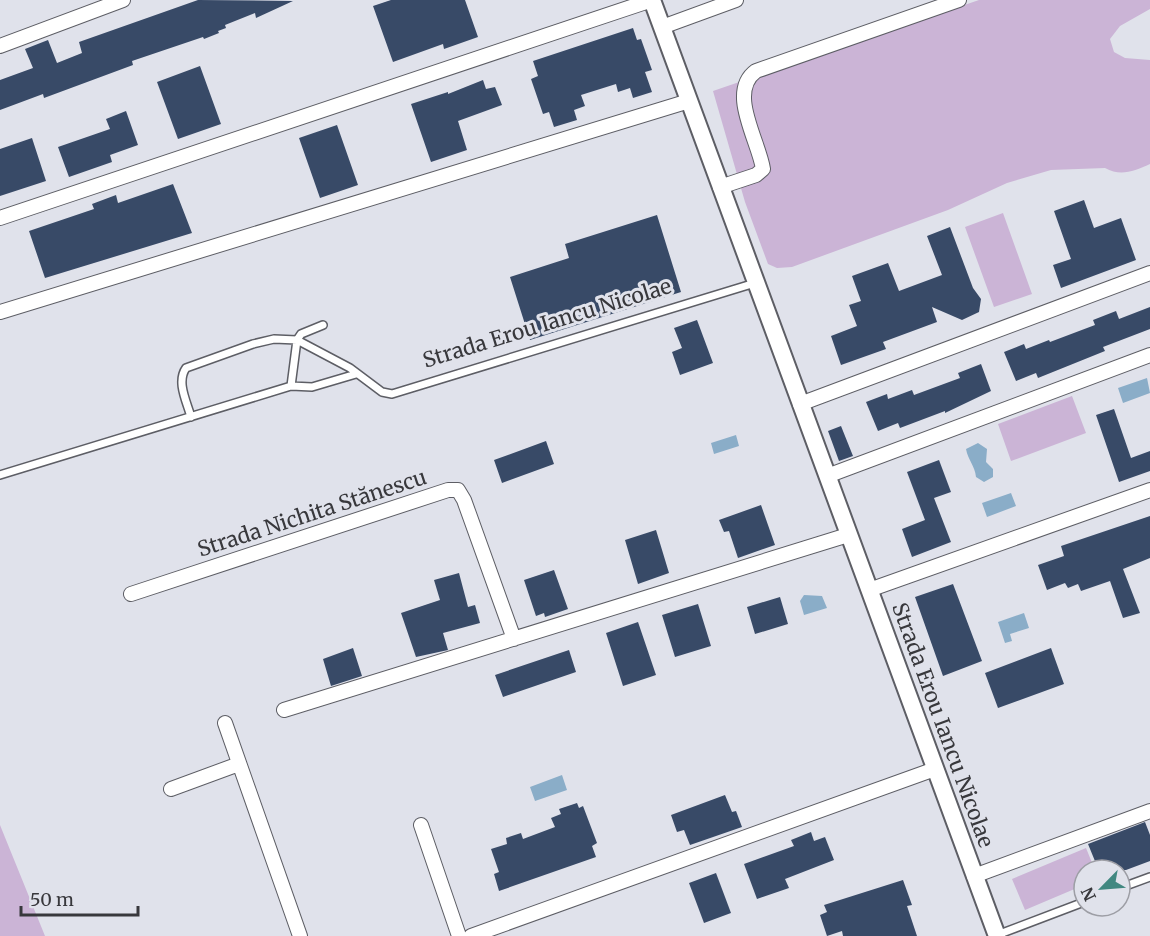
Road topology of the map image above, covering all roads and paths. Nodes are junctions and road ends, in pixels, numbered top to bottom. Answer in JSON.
{"nodes":[{"id":1,"x":123,"y":0,"type":"edge"},
{"id":2,"x":652,"y":0,"type":"edge"},
{"id":3,"x":736,"y":0,"type":"edge"},
{"id":4,"x":959,"y":0,"type":"edge"},
{"id":5,"x":662,"y":27,"type":"junction"},
{"id":6,"x":0,"y":45,"type":"edge"},
{"id":7,"x":689,"y":101,"type":"junction"},
{"id":8,"x":720,"y":187,"type":"junction"},
{"id":9,"x":0,"y":218,"type":"edge"},
{"id":10,"x":1150,"y":273,"type":"edge"},
{"id":11,"x":755,"y":283,"type":"junction"},
{"id":12,"x":0,"y":312,"type":"edge"},
{"id":13,"x":323,"y":325,"type":"dead end"},
{"id":14,"x":297,"y":340,"type":"junction"},
{"id":15,"x":1150,"y":355,"type":"edge"},
{"id":16,"x":356,"y":374,"type":"junction"},
{"id":17,"x":291,"y":386,"type":"junction"},
{"id":18,"x":800,"y":404,"type":"junction"},
{"id":19,"x":191,"y":417,"type":"junction"},
{"id":20,"x":0,"y":475,"type":"edge"},
{"id":21,"x":827,"y":476,"type":"junction"},
{"id":22,"x":1150,"y":490,"type":"edge"},
{"id":23,"x":848,"y":535,"type":"junction"},
{"id":24,"x":868,"y":590,"type":"junction"},
{"id":25,"x":131,"y":594,"type":"dead end"},
{"id":26,"x":514,"y":639,"type":"junction"},
{"id":27,"x":284,"y":710,"type":"dead end"},
{"id":28,"x":225,"y":723,"type":"dead end"},
{"id":29,"x":239,"y":764,"type":"junction"},
{"id":30,"x":935,"y":769,"type":"junction"},
{"id":31,"x":171,"y":789,"type":"dead end"},
{"id":32,"x":1150,"y":811,"type":"edge"},
{"id":33,"x":421,"y":825,"type":"dead end"},
{"id":34,"x":974,"y":876,"type":"junction"},
{"id":35,"x":1150,"y":877,"type":"edge"},
{"id":36,"x":1132,"y":884,"type":"edge"},
{"id":37,"x":1072,"y":907,"type":"edge"},
{"id":38,"x":300,"y":936,"type":"edge"},
{"id":39,"x":459,"y":936,"type":"edge"},
{"id":40,"x":471,"y":936,"type":"edge"},
{"id":41,"x":997,"y":936,"type":"edge"}],
"edges":[{"from":1,"to":6,"type":"street"},
{"from":2,"to":5,"type":"street","name":"Strada Erou Iancu Nicolae"},
{"from":2,"to":9,"type":"street"},
{"from":3,"to":5,"type":"street"},
{"from":4,"to":8,"type":"street"},
{"from":5,"to":7,"type":"street","name":"Strada Erou Iancu Nicolae"},
{"from":7,"to":8,"type":"street","name":"Strada Erou Iancu Nicolae"},
{"from":7,"to":12,"type":"street"},
{"from":8,"to":11,"type":"street","name":"Strada Erou Iancu Nicolae"},
{"from":10,"to":18,"type":"street"},
{"from":11,"to":16,"type":"lane","name":"Strada Erou Iancu Nicolae"},
{"from":11,"to":18,"type":"street","name":"Strada Erou Iancu Nicolae"},
{"from":13,"to":14,"type":"lane"},
{"from":14,"to":16,"type":"lane","name":"Strada Erou Iancu Nicolae"},
{"from":14,"to":17,"type":"lane"},
{"from":14,"to":19,"type":"lane"},
{"from":15,"to":21,"type":"street"},
{"from":16,"to":17,"type":"lane"},
{"from":17,"to":19,"type":"lane"},
{"from":18,"to":21,"type":"street","name":"Strada Erou Iancu Nicolae"},
{"from":19,"to":20,"type":"lane"},
{"from":21,"to":23,"type":"street","name":"Strada Erou Iancu Nicolae"},
{"from":22,"to":24,"type":"street","name":"Strada Erou Iancu Nicolae"},
{"from":23,"to":24,"type":"street","name":"Strada Erou Iancu Nicolae"},
{"from":23,"to":26,"type":"street"},
{"from":24,"to":30,"type":"street","name":"Strada Erou Iancu Nicolae"},
{"from":25,"to":26,"type":"street","name":"Strada Nichita Stănescu"},
{"from":26,"to":27,"type":"street"},
{"from":28,"to":29,"type":"street"},
{"from":29,"to":31,"type":"street"},
{"from":29,"to":38,"type":"street"},
{"from":30,"to":34,"type":"street","name":"Strada Erou Iancu Nicolae"},
{"from":30,"to":40,"type":"street"},
{"from":32,"to":34,"type":"street","name":"Strada Erou Iancu Nicolae"},
{"from":33,"to":39,"type":"street"},
{"from":34,"to":41,"type":"street","name":"Strada Erou Iancu Nicolae"},
{"from":35,"to":36,"type":"lane"},
{"from":37,"to":41,"type":"lane"}]}
